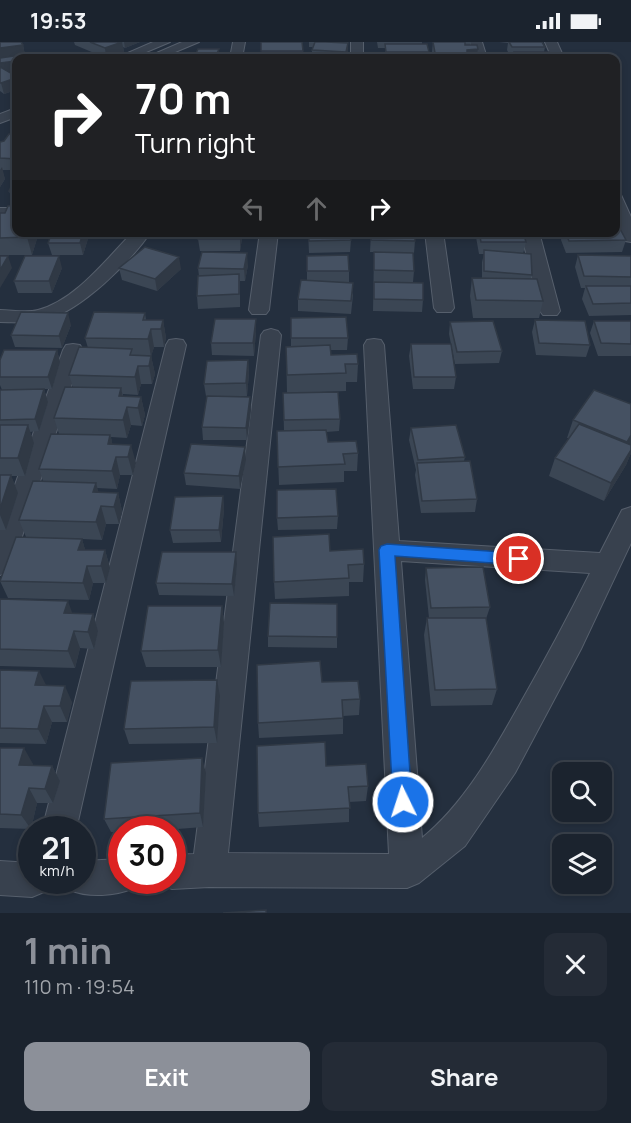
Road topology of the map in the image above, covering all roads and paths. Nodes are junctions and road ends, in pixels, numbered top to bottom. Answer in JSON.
{"nodes":[{"id":1,"x":164,"y":42,"type":"edge"},
{"id":2,"x":193,"y":42,"type":"edge"},
{"id":3,"x":132,"y":54,"type":"edge"},
{"id":4,"x":162,"y":54,"type":"edge"},
{"id":5,"x":620,"y":211,"type":"edge"},
{"id":6,"x":138,"y":237,"type":"edge"},
{"id":7,"x":268,"y":237,"type":"edge"},
{"id":8,"x":435,"y":237,"type":"edge"},
{"id":9,"x":531,"y":237,"type":"edge"},
{"id":10,"x":631,"y":237,"type":"edge"},
{"id":11,"x":444,"y":308,"type":"dead end"},
{"id":12,"x":259,"y":310,"type":"dead end"},
{"id":13,"x":550,"y":311,"type":"dead end"},
{"id":14,"x":0,"y":316,"type":"edge"},
{"id":15,"x":271,"y":335,"type":"dead end"},
{"id":16,"x":176,"y":345,"type":"dead end"},
{"id":17,"x":374,"y":345,"type":"dead end"},
{"id":18,"x":73,"y":350,"type":"dead end"},
{"id":19,"x":631,"y":517,"type":"edge"},
{"id":20,"x":387,"y":550,"type":"junction"},
{"id":21,"x":0,"y":564,"type":"edge"},
{"id":22,"x":608,"y":564,"type":"junction"},
{"id":23,"x":62,"y":816,"type":"edge"},
{"id":24,"x":208,"y":870,"type":"junction"},
{"id":25,"x":186,"y":871,"type":"edge"},
{"id":26,"x":407,"y":871,"type":"junction"},
{"id":27,"x":0,"y":878,"type":"edge"},
{"id":28,"x":18,"y":879,"type":"edge"}],
"edges":[{"from":1,"to":3,"type":"street"},
{"from":2,"to":4,"type":"street"},
{"from":5,"to":10,"type":"street"},
{"from":6,"to":14,"type":"street"},
{"from":7,"to":12,"type":"street"},
{"from":8,"to":11,"type":"street"},
{"from":9,"to":13,"type":"street"},
{"from":15,"to":24,"type":"street"},
{"from":16,"to":23,"type":"street"},
{"from":17,"to":20,"type":"street"},
{"from":18,"to":21,"type":"street"},
{"from":19,"to":22,"type":"street"},
{"from":20,"to":22,"type":"street"},
{"from":20,"to":26,"type":"street"},
{"from":22,"to":26,"type":"street"},
{"from":24,"to":25,"type":"street"},
{"from":24,"to":26,"type":"street"},
{"from":27,"to":28,"type":"street"}]}
